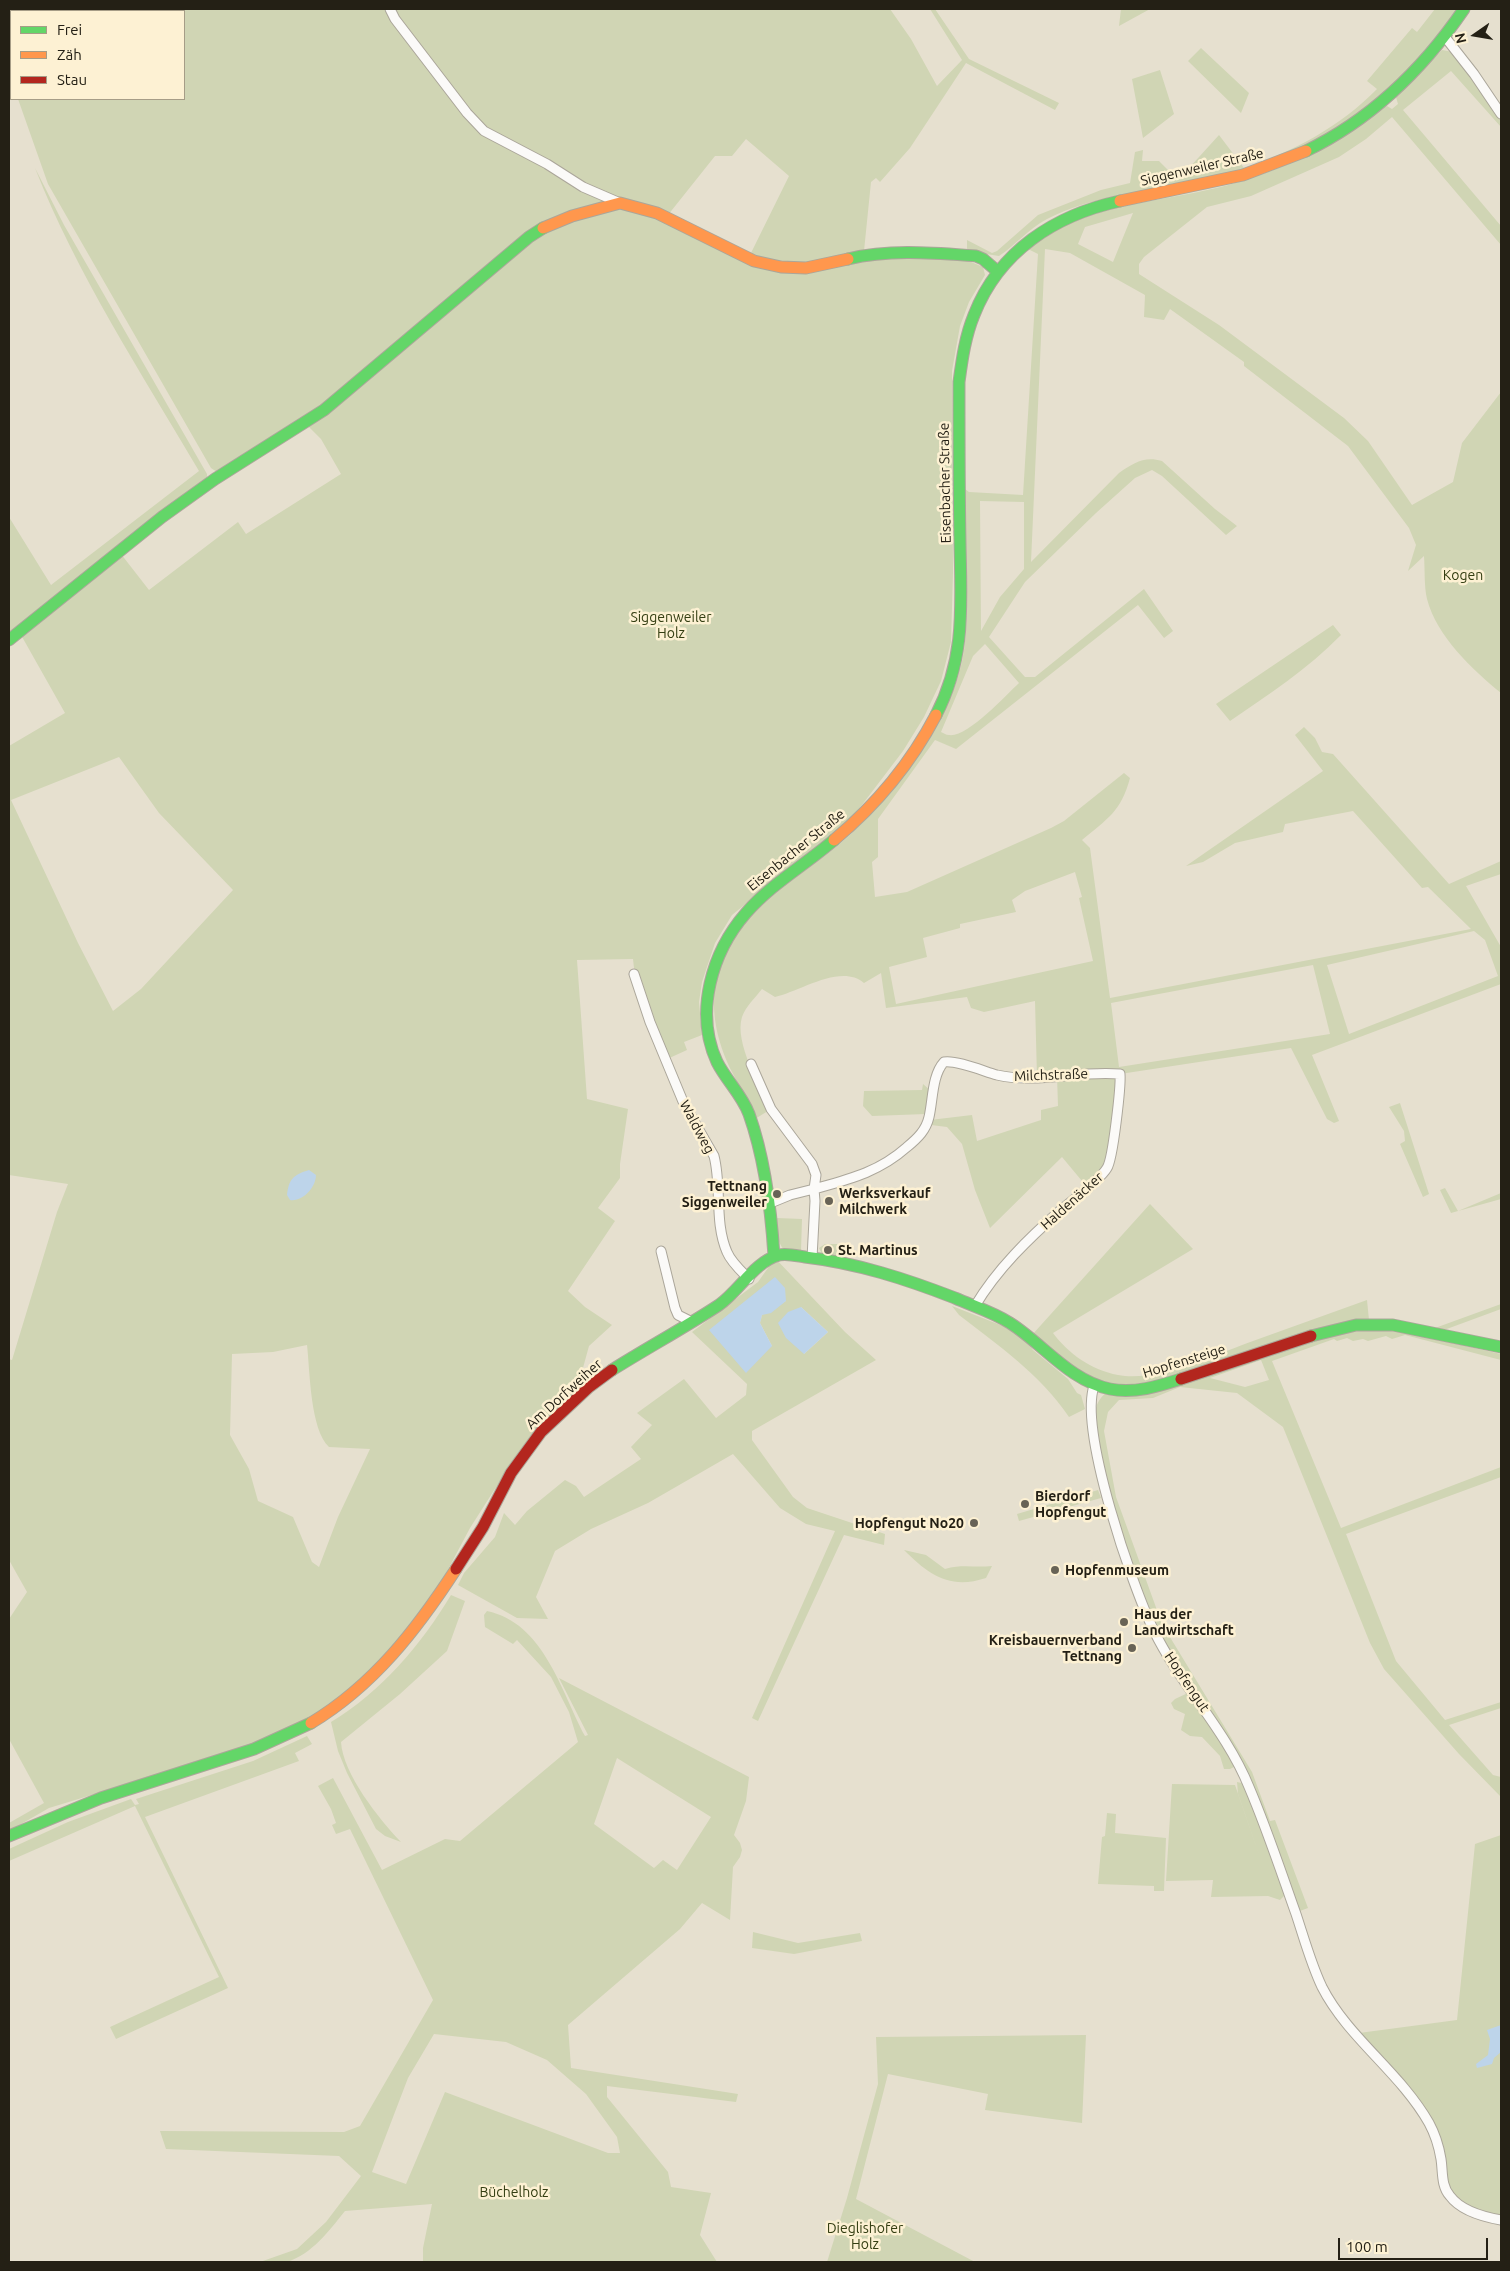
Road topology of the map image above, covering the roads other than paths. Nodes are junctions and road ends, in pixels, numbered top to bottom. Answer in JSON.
{"nodes":[{"id":1,"x":390,"y":9,"type":"edge"},
{"id":2,"x":1464,"y":9,"type":"edge"},
{"id":3,"x":1445,"y":37,"type":"junction"},
{"id":4,"x":1501,"y":114,"type":"edge"},
{"id":5,"x":620,"y":203,"type":"junction"},
{"id":6,"x":997,"y":271,"type":"junction"},
{"id":7,"x":9,"y":640,"type":"edge"},
{"id":8,"x":634,"y":974,"type":"dead end"},
{"id":9,"x":751,"y":1064,"type":"dead end"},
{"id":10,"x":1120,"y":1074,"type":"joint"},
{"id":11,"x":814,"y":1190,"type":"junction"},
{"id":12,"x":768,"y":1204,"type":"junction"},
{"id":13,"x":661,"y":1251,"type":"dead end"},
{"id":14,"x":774,"y":1256,"type":"junction"},
{"id":15,"x":812,"y":1258,"type":"junction"},
{"id":16,"x":748,"y":1279,"type":"junction"},
{"id":17,"x":975,"y":1306,"type":"junction"},
{"id":18,"x":690,"y":1321,"type":"junction"},
{"id":19,"x":1501,"y":1347,"type":"edge"},
{"id":20,"x":1094,"y":1386,"type":"junction"},
{"id":21,"x":9,"y":1836,"type":"edge"},
{"id":22,"x":1501,"y":2220,"type":"edge"}],
"edges":[{"from":1,"to":5,"type":"street"},
{"from":2,"to":3,"type":"street","name":"Siggenweiler Straße"},
{"from":3,"to":4,"type":"street"},
{"from":3,"to":6,"type":"street","name":"Siggenweiler Straße"},
{"from":5,"to":6,"type":"street"},
{"from":5,"to":7,"type":"street"},
{"from":6,"to":12,"type":"street","name":"Eisenbacher Straße"},
{"from":8,"to":16,"type":"street","name":"Waldweg"},
{"from":9,"to":11,"type":"street"},
{"from":10,"to":11,"type":"street","name":"Milchstraße"},
{"from":10,"to":17,"type":"street","name":"Haldenäcker"},
{"from":11,"to":12,"type":"street"},
{"from":11,"to":15,"type":"street"},
{"from":12,"to":14,"type":"street","name":"Eisenbacher Straße"},
{"from":13,"to":18,"type":"street"},
{"from":14,"to":15,"type":"street","name":"Hopfensteige"},
{"from":14,"to":16,"type":"street","name":"Am Dorfweiher"},
{"from":15,"to":17,"type":"street","name":"Hopfensteige"},
{"from":16,"to":18,"type":"street","name":"Am Dorfweiher"},
{"from":17,"to":20,"type":"street","name":"Hopfensteige"},
{"from":18,"to":21,"type":"street","name":"Am Dorfweiher"},
{"from":19,"to":20,"type":"street","name":"Hopfensteige"},
{"from":20,"to":22,"type":"street","name":"Hopfengut"}]}
